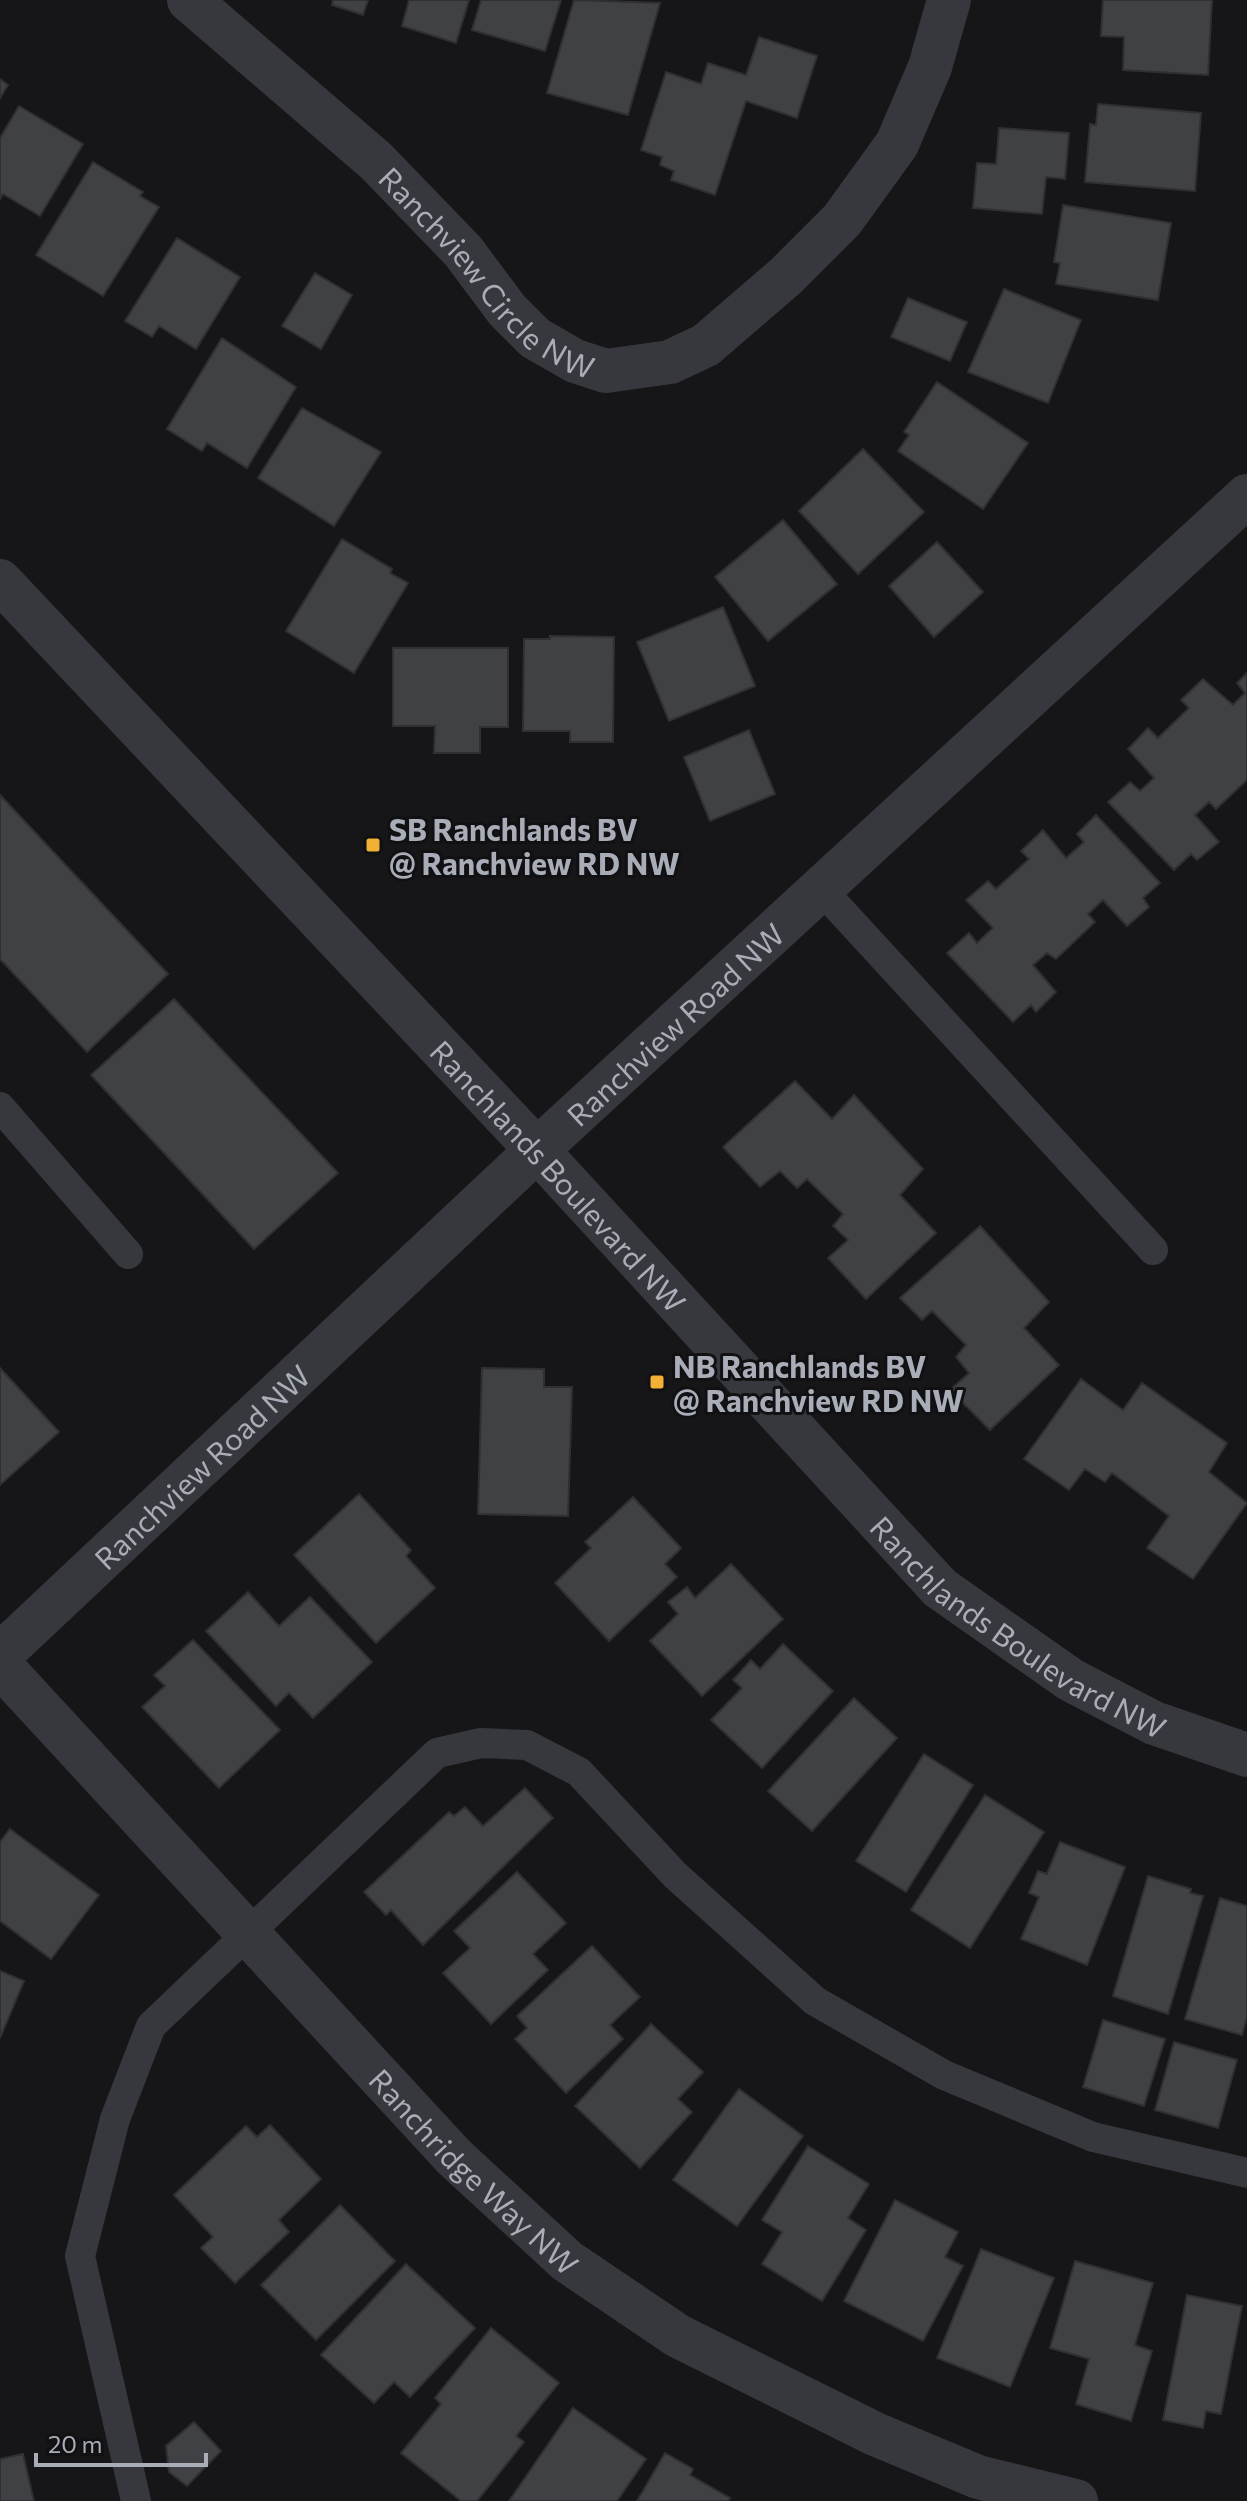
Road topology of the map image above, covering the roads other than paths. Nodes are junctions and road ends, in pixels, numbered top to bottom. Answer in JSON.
{"nodes":[{"id":1,"x":189,"y":0,"type":"edge"},
{"id":2,"x":949,"y":0,"type":"edge"},
{"id":3,"x":1243,"y":506,"type":"edge"},
{"id":4,"x":0,"y":581,"type":"edge"},
{"id":5,"x":820,"y":888,"type":"junction"},
{"id":6,"x":0,"y":1107,"type":"edge"},
{"id":7,"x":537,"y":1150,"type":"junction"},
{"id":8,"x":1153,"y":1250,"type":"dead end"},
{"id":9,"x":128,"y":1254,"type":"dead end"},
{"id":10,"x":0,"y":1655,"type":"edge"},
{"id":11,"x":0,"y":1665,"type":"edge"},
{"id":12,"x":1247,"y":1755,"type":"edge"},
{"id":13,"x":248,"y":1937,"type":"junction"},
{"id":14,"x":1247,"y":2173,"type":"edge"},
{"id":15,"x":136,"y":2501,"type":"edge"},
{"id":16,"x":1076,"y":2501,"type":"edge"}],
"edges":[{"from":1,"to":2,"type":"street","name":"Ranchview Circle NW"},
{"from":3,"to":5,"type":"street","name":"Ranchview Road NW"},
{"from":4,"to":7,"type":"street","name":"Ranchlands Boulevard NW"},
{"from":5,"to":7,"type":"street","name":"Ranchview Road NW"},
{"from":5,"to":8,"type":"lane"},
{"from":6,"to":9,"type":"lane"},
{"from":7,"to":10,"type":"street","name":"Ranchview Road NW"},
{"from":7,"to":12,"type":"street","name":"Ranchlands Boulevard NW"},
{"from":11,"to":13,"type":"street","name":"Ranchridge Way NW"},
{"from":13,"to":14,"type":"lane"},
{"from":13,"to":15,"type":"lane"},
{"from":13,"to":16,"type":"street","name":"Ranchridge Way NW"}]}
